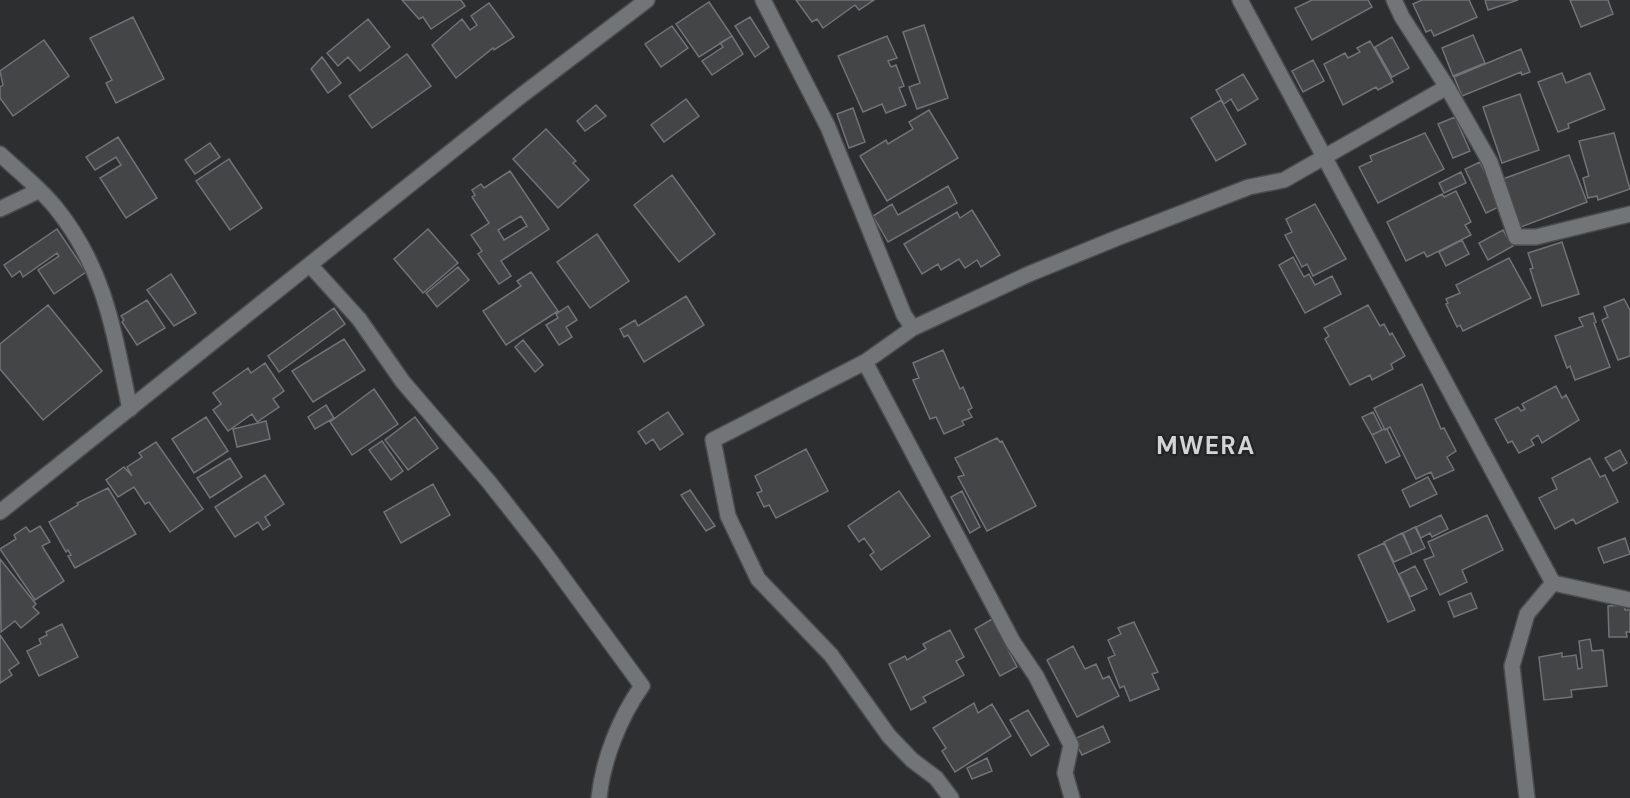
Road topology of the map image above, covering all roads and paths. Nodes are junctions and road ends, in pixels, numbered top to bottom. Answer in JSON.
{"nodes":[{"id":1,"x":647,"y":0,"type":"edge"},
{"id":2,"x":763,"y":0,"type":"edge"},
{"id":3,"x":1240,"y":0,"type":"edge"},
{"id":4,"x":1394,"y":0,"type":"edge"},
{"id":5,"x":1447,"y":87,"type":"junction"},
{"id":6,"x":0,"y":154,"type":"edge"},
{"id":7,"x":1323,"y":157,"type":"junction"},
{"id":8,"x":38,"y":191,"type":"junction"},
{"id":9,"x":0,"y":209,"type":"edge"},
{"id":10,"x":1630,"y":214,"type":"edge"},
{"id":11,"x":309,"y":265,"type":"junction"},
{"id":12,"x":913,"y":328,"type":"junction"},
{"id":13,"x":865,"y":362,"type":"junction"},
{"id":14,"x":130,"y":408,"type":"junction"},
{"id":15,"x":0,"y":512,"type":"edge"},
{"id":16,"x":1552,"y":583,"type":"junction"},
{"id":17,"x":1630,"y":600,"type":"edge"},
{"id":18,"x":599,"y":798,"type":"edge"},
{"id":19,"x":951,"y":798,"type":"edge"},
{"id":20,"x":1072,"y":798,"type":"edge"},
{"id":21,"x":1527,"y":798,"type":"edge"}],
"edges":[{"from":1,"to":11,"type":"street"},
{"from":2,"to":12,"type":"street"},
{"from":3,"to":7,"type":"street"},
{"from":4,"to":5,"type":"street"},
{"from":5,"to":7,"type":"street"},
{"from":5,"to":10,"type":"street"},
{"from":6,"to":8,"type":"street"},
{"from":7,"to":12,"type":"street"},
{"from":7,"to":16,"type":"street"},
{"from":8,"to":9,"type":"street"},
{"from":8,"to":14,"type":"street"},
{"from":11,"to":14,"type":"street"},
{"from":11,"to":18,"type":"street"},
{"from":12,"to":13,"type":"street"},
{"from":13,"to":19,"type":"street"},
{"from":13,"to":20,"type":"street"},
{"from":14,"to":15,"type":"street"},
{"from":16,"to":17,"type":"street"},
{"from":16,"to":21,"type":"street"}]}
